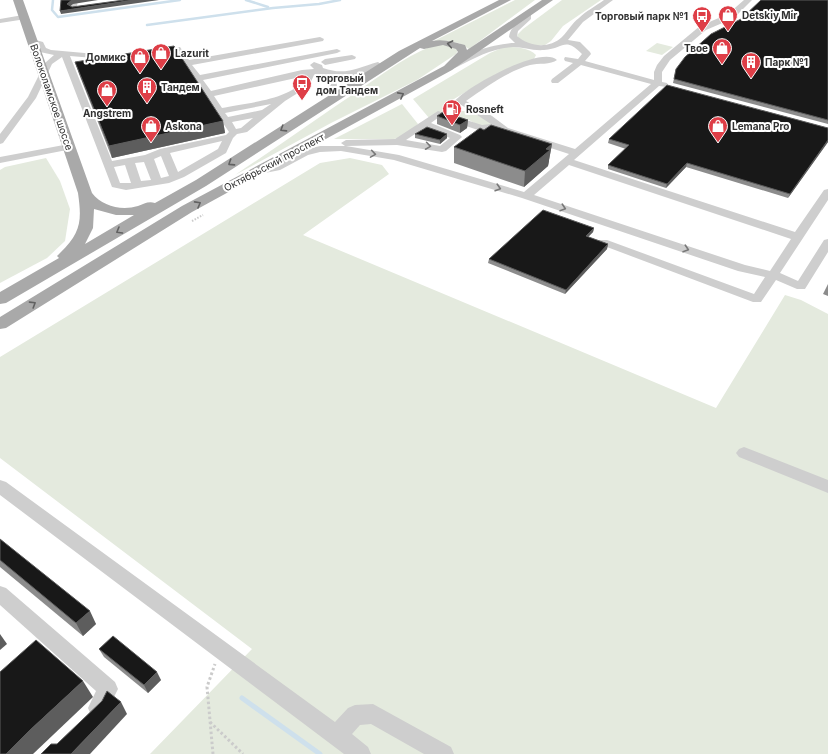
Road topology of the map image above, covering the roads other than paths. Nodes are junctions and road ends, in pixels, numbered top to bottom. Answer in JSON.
{"nodes":[{"id":1,"x":18,"y":0,"type":"edge"},
{"id":2,"x":506,"y":0,"type":"edge"},
{"id":3,"x":548,"y":0,"type":"edge"},
{"id":4,"x":609,"y":0,"type":"edge"},
{"id":5,"x":748,"y":0,"type":"edge"},
{"id":6,"x":527,"y":15,"type":"junction"},
{"id":7,"x":23,"y":17,"type":"junction"},
{"id":8,"x":0,"y":21,"type":"edge"},
{"id":9,"x":320,"y":38,"type":"dead end"},
{"id":10,"x":32,"y":41,"type":"junction"},
{"id":11,"x":330,"y":44,"type":"dead end"},
{"id":12,"x":287,"y":47,"type":"junction"},
{"id":13,"x":337,"y":51,"type":"dead end"},
{"id":14,"x":546,"y":52,"type":"junction"},
{"id":15,"x":64,"y":53,"type":"junction"},
{"id":16,"x":147,"y":54,"type":"edge"},
{"id":17,"x":566,"y":55,"type":"junction"},
{"id":18,"x":133,"y":56,"type":"edge"},
{"id":19,"x":354,"y":60,"type":"dead end"},
{"id":20,"x":580,"y":62,"type":"junction"},
{"id":21,"x":385,"y":63,"type":"junction"},
{"id":22,"x":523,"y":66,"type":"junction"},
{"id":23,"x":310,"y":68,"type":"junction"},
{"id":24,"x":448,"y":68,"type":"junction"},
{"id":25,"x":44,"y":74,"type":"junction"},
{"id":26,"x":198,"y":79,"type":"junction"},
{"id":27,"x":555,"y":81,"type":"dead end"},
{"id":28,"x":658,"y":83,"type":"junction"},
{"id":29,"x":306,"y":84,"type":"junction"},
{"id":30,"x":672,"y":87,"type":"edge"},
{"id":31,"x":283,"y":89,"type":"dead end"},
{"id":32,"x":330,"y":94,"type":"junction"},
{"id":33,"x":230,"y":99,"type":"dead end"},
{"id":34,"x":282,"y":99,"type":"junction"},
{"id":35,"x":460,"y":101,"type":"junction"},
{"id":36,"x":214,"y":102,"type":"junction"},
{"id":37,"x":316,"y":109,"type":"junction"},
{"id":38,"x":220,"y":111,"type":"junction"},
{"id":39,"x":265,"y":113,"type":"junction"},
{"id":40,"x":438,"y":114,"type":"junction"},
{"id":41,"x":226,"y":120,"type":"junction"},
{"id":42,"x":424,"y":124,"type":"junction"},
{"id":43,"x":500,"y":126,"type":"junction"},
{"id":44,"x":231,"y":134,"type":"junction"},
{"id":45,"x":0,"y":141,"type":"edge"},
{"id":46,"x":397,"y":142,"type":"junction"},
{"id":47,"x":199,"y":143,"type":"junction"},
{"id":48,"x":69,"y":147,"type":"junction"},
{"id":49,"x":181,"y":147,"type":"junction"},
{"id":50,"x":320,"y":149,"type":"junction"},
{"id":51,"x":164,"y":151,"type":"junction"},
{"id":52,"x":576,"y":153,"type":"junction"},
{"id":53,"x":148,"y":158,"type":"junction"},
{"id":54,"x":208,"y":159,"type":"junction"},
{"id":55,"x":0,"y":160,"type":"edge"},
{"id":56,"x":567,"y":161,"type":"junction"},
{"id":57,"x":129,"y":162,"type":"junction"},
{"id":58,"x":109,"y":165,"type":"junction"},
{"id":59,"x":192,"y":168,"type":"junction"},
{"id":60,"x":255,"y":172,"type":"junction"},
{"id":61,"x":176,"y":177,"type":"junction"},
{"id":62,"x":157,"y":182,"type":"junction"},
{"id":63,"x":201,"y":183,"type":"junction"},
{"id":64,"x":137,"y":185,"type":"junction"},
{"id":65,"x":828,"y":192,"type":"edge"},
{"id":66,"x":85,"y":193,"type":"junction"},
{"id":67,"x":526,"y":196,"type":"junction"},
{"id":68,"x":798,"y":237,"type":"junction"},
{"id":69,"x":603,"y":242,"type":"edge"},
{"id":70,"x":828,"y":242,"type":"edge"},
{"id":71,"x":773,"y":276,"type":"junction"},
{"id":72,"x":3,"y":297,"type":"edge"},
{"id":73,"x":0,"y":324,"type":"edge"},
{"id":74,"x":744,"y":453,"type":"dead end"},
{"id":75,"x":0,"y":486,"type":"edge"},
{"id":76,"x":828,"y":486,"type":"edge"},
{"id":77,"x":0,"y":594,"type":"edge"},
{"id":78,"x":83,"y":721,"type":"edge"},
{"id":79,"x":337,"y":736,"type":"junction"},
{"id":80,"x":361,"y":754,"type":"edge"},
{"id":81,"x":444,"y":754,"type":"edge"}],
"edges":[{"from":1,"to":7,"type":"main road","name":"Волоколамское шоссе"},
{"from":2,"to":21,"type":"main road","name":"Октябрьский проспект"},
{"from":3,"to":6,"type":"main road","name":"Октябрьский проспект"},
{"from":4,"to":14,"type":"street"},
{"from":5,"to":28,"type":"street"},
{"from":6,"to":14,"type":"street"},
{"from":6,"to":24,"type":"main road","name":"Октябрьский проспект"},
{"from":7,"to":8,"type":"street"},
{"from":7,"to":10,"type":"main road","name":"Волоколамское шоссе"},
{"from":9,"to":12,"type":"street"},
{"from":10,"to":15,"type":"street"},
{"from":10,"to":25,"type":"main road","name":"Волоколамское шоссе"},
{"from":11,"to":12,"type":"street"},
{"from":12,"to":23,"type":"street"},
{"from":12,"to":26,"type":"street"},
{"from":13,"to":23,"type":"street"},
{"from":14,"to":17,"type":"street"},
{"from":14,"to":17,"type":"street"},
{"from":14,"to":20,"type":"street"},
{"from":14,"to":22,"type":"street"},
{"from":14,"to":22,"type":"street"},
{"from":14,"to":24,"type":"street"},
{"from":15,"to":18,"type":"street"},
{"from":15,"to":25,"type":"street"},
{"from":15,"to":58,"type":"street"},
{"from":16,"to":26,"type":"street"},
{"from":17,"to":20,"type":"street"},
{"from":19,"to":23,"type":"street"},
{"from":20,"to":27,"type":"street"},
{"from":20,"to":28,"type":"street"},
{"from":21,"to":23,"type":"street"},
{"from":24,"to":21,"type":"main road","one_way":true},
{"from":21,"to":32,"type":"main road"},
{"from":21,"to":37,"type":"main road","name":"Октябрьский проспект"},
{"from":22,"to":35,"type":"street"},
{"from":23,"to":26,"type":"street"},
{"from":23,"to":26,"type":"street"},
{"from":23,"to":29,"type":"street"},
{"from":23,"to":32,"type":"street"},
{"from":60,"to":24,"type":"main road","name":"Октябрьский проспект","one_way":true},
{"from":25,"to":45,"type":"street"},
{"from":25,"to":48,"type":"main road","name":"Волоколамское шоссе"},
{"from":26,"to":36,"type":"street"},
{"from":28,"to":30,"type":"street"},
{"from":28,"to":52,"type":"street"},
{"from":29,"to":31,"type":"street"},
{"from":29,"to":34,"type":"street"},
{"from":32,"to":37,"type":"main road"},
{"from":33,"to":36,"type":"street"},
{"from":34,"to":38,"type":"street"},
{"from":34,"to":39,"type":"street"},
{"from":35,"to":40,"type":"street"},
{"from":35,"to":43,"type":"street"},
{"from":36,"to":38,"type":"street"},
{"from":37,"to":63,"type":"main road","name":"Октябрьский проспект","one_way":true},
{"from":38,"to":41,"type":"street"},
{"from":39,"to":41,"type":"street"},
{"from":39,"to":44,"type":"street"},
{"from":40,"to":42,"type":"street"},
{"from":40,"to":43,"type":"street"},
{"from":41,"to":44,"type":"street"},
{"from":42,"to":46,"type":"street"},
{"from":46,"to":42,"type":"street","one_way":true},
{"from":43,"to":52,"type":"street"},
{"from":44,"to":47,"type":"street"},
{"from":44,"to":54,"type":"street"},
{"from":46,"to":50,"type":"street"},
{"from":47,"to":49,"type":"street"},
{"from":47,"to":54,"type":"street"},
{"from":48,"to":55,"type":"street"},
{"from":48,"to":66,"type":"main road","name":"Волоколамское шоссе"},
{"from":49,"to":51,"type":"street"},
{"from":49,"to":59,"type":"street"},
{"from":50,"to":60,"type":"street"},
{"from":50,"to":67,"type":"street","one_way":true},
{"from":51,"to":53,"type":"street"},
{"from":51,"to":61,"type":"street"},
{"from":52,"to":56,"type":"street"},
{"from":53,"to":57,"type":"street"},
{"from":53,"to":62,"type":"street"},
{"from":54,"to":59,"type":"street"},
{"from":56,"to":67,"type":"street"},
{"from":56,"to":68,"type":"street"},
{"from":57,"to":58,"type":"street"},
{"from":57,"to":64,"type":"street"},
{"from":58,"to":64,"type":"street"},
{"from":59,"to":61,"type":"street"},
{"from":73,"to":60,"type":"main road","name":"Октябрьский проспект","one_way":true},
{"from":61,"to":62,"type":"street"},
{"from":62,"to":64,"type":"street"},
{"from":63,"to":66,"type":"main road","name":"Волоколамское шоссе"},
{"from":63,"to":72,"type":"main road","name":"Октябрьский проспект","one_way":true},
{"from":65,"to":68,"type":"street"},
{"from":66,"to":72,"type":"main road","name":"Волоколамское шоссе"},
{"from":67,"to":71,"type":"street","one_way":true},
{"from":68,"to":71,"type":"street"},
{"from":69,"to":71,"type":"street"},
{"from":70,"to":71,"type":"street"},
{"from":74,"to":76,"type":"street"},
{"from":75,"to":79,"type":"street"},
{"from":77,"to":78,"type":"street"},
{"from":79,"to":80,"type":"street"},
{"from":79,"to":81,"type":"street"}]}
